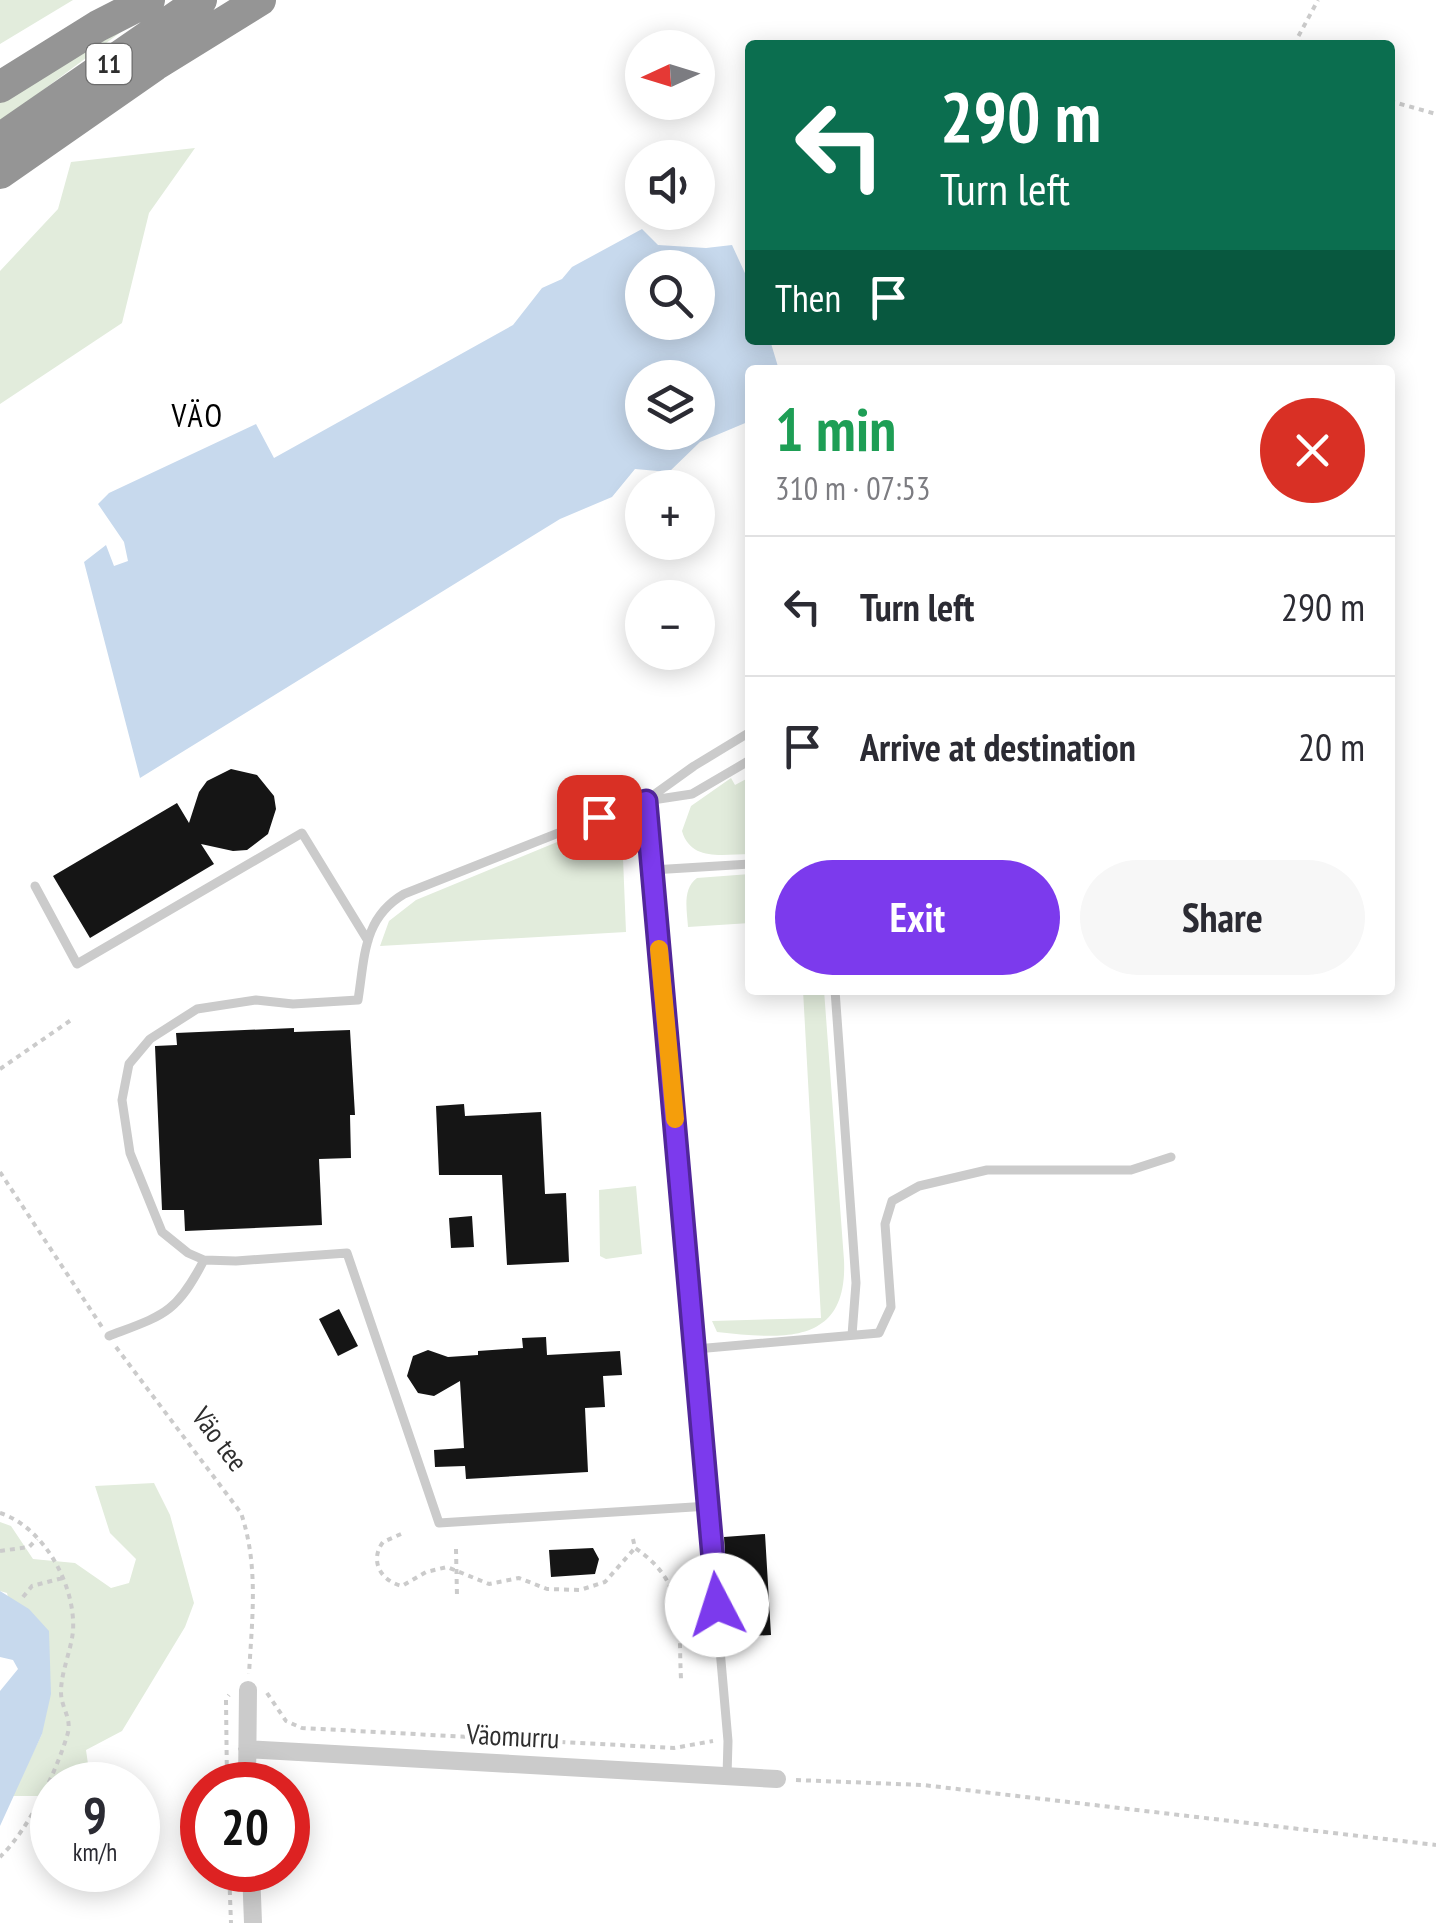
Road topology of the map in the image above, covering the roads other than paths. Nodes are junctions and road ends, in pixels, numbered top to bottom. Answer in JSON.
{"nodes":[{"id":1,"x":149,"y":0,"type":"edge"},
{"id":2,"x":202,"y":0,"type":"edge"},
{"id":3,"x":260,"y":0,"type":"edge"},
{"id":4,"x":0,"y":87,"type":"edge"},
{"id":5,"x":0,"y":139,"type":"edge"},
{"id":6,"x":0,"y":173,"type":"edge"},
{"id":7,"x":745,"y":735,"type":"edge"},
{"id":8,"x":745,"y":763,"type":"edge"},
{"id":9,"x":646,"y":801,"type":"junction"},
{"id":10,"x":745,"y":864,"type":"edge"},
{"id":11,"x":652,"y":870,"type":"junction"},
{"id":12,"x":35,"y":886,"type":"dead end"},
{"id":13,"x":368,"y":941,"type":"junction"},
{"id":14,"x":836,"y":995,"type":"edge"},
{"id":15,"x":1171,"y":1157,"type":"dead end"},
{"id":16,"x":204,"y":1260,"type":"junction"},
{"id":17,"x":109,"y":1336,"type":"road end"},
{"id":18,"x":852,"y":1336,"type":"junction"},
{"id":19,"x":696,"y":1349,"type":"junction"},
{"id":20,"x":708,"y":1506,"type":"junction"},
{"id":21,"x":248,"y":1690,"type":"road end"},
{"id":22,"x":247,"y":1749,"type":"junction"},
{"id":23,"x":247,"y":1762,"type":"edge"},
{"id":24,"x":727,"y":1776,"type":"junction"},
{"id":25,"x":776,"y":1779,"type":"road end"},
{"id":26,"x":251,"y":1892,"type":"edge"},
{"id":27,"x":253,"y":1923,"type":"edge"}],
"edges":[{"from":1,"to":4,"type":"highway"},
{"from":2,"to":5,"type":"highway","number":"11"},
{"from":3,"to":6,"type":"highway","number":"11"},
{"from":7,"to":9,"type":"lane"},
{"from":8,"to":9,"type":"lane"},
{"from":9,"to":11,"type":"lane"},
{"from":9,"to":13,"type":"lane"},
{"from":10,"to":11,"type":"lane"},
{"from":11,"to":19,"type":"lane"},
{"from":12,"to":13,"type":"lane"},
{"from":13,"to":16,"type":"lane"},
{"from":14,"to":18,"type":"lane"},
{"from":15,"to":18,"type":"lane"},
{"from":16,"to":17,"type":"lane"},
{"from":16,"to":20,"type":"lane"},
{"from":18,"to":19,"type":"lane"},
{"from":19,"to":20,"type":"lane"},
{"from":20,"to":24,"type":"lane"},
{"from":21,"to":22,"type":"street"},
{"from":22,"to":23,"type":"street"},
{"from":22,"to":24,"type":"street","name":"Väomurru"},
{"from":24,"to":25,"type":"street","name":"Väomurru"},
{"from":26,"to":27,"type":"street"}]}
